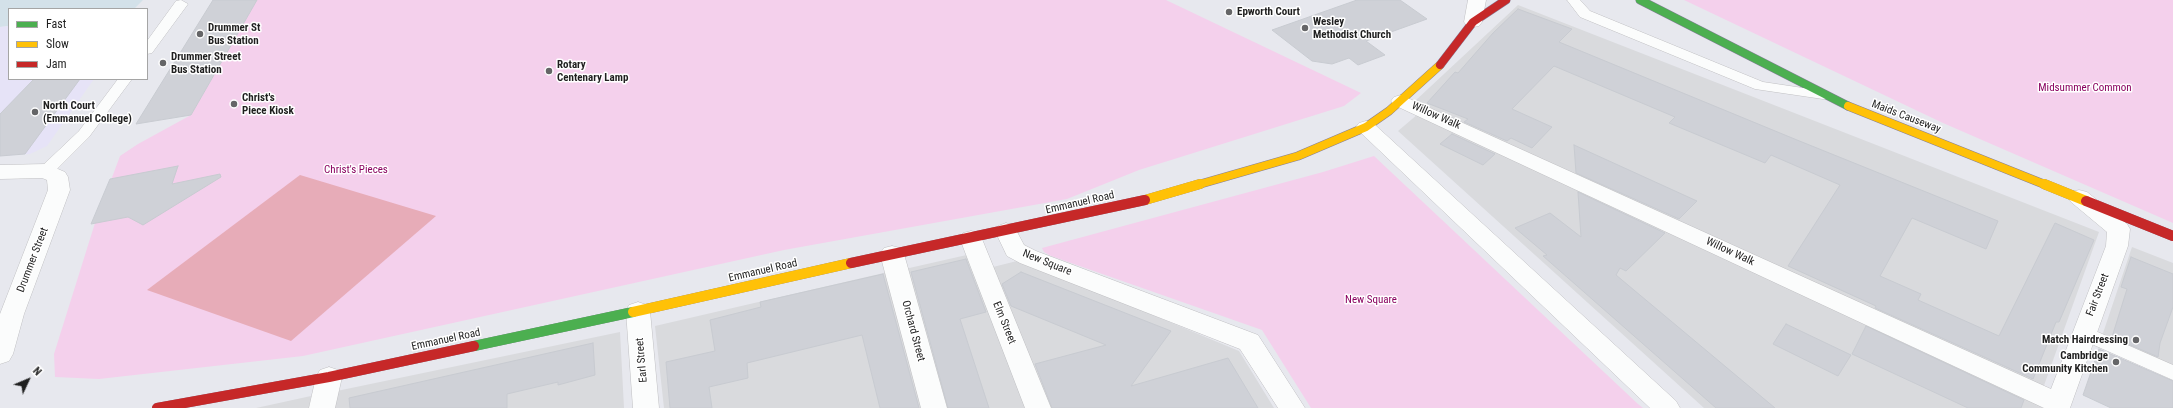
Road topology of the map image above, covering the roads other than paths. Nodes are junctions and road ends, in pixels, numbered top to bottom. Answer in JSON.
{"nodes":[{"id":1,"x":1477,"y":0,"type":"edge"},
{"id":2,"x":1506,"y":0,"type":"edge"},
{"id":3,"x":1574,"y":0,"type":"edge"},
{"id":4,"x":1640,"y":0,"type":"edge"},
{"id":5,"x":181,"y":4,"type":"dead end"},
{"id":6,"x":1473,"y":22,"type":"junction"},
{"id":7,"x":148,"y":49,"type":"edge"},
{"id":8,"x":124,"y":80,"type":"edge"},
{"id":9,"x":1823,"y":95,"type":"junction"},
{"id":10,"x":1401,"y":100,"type":"junction"},
{"id":11,"x":1366,"y":127,"type":"junction"},
{"id":12,"x":46,"y":171,"type":"junction"},
{"id":13,"x":0,"y":172,"type":"edge"},
{"id":14,"x":2079,"y":197,"type":"junction"},
{"id":15,"x":1006,"y":231,"type":"junction"},
{"id":16,"x":2173,"y":236,"type":"edge"},
{"id":17,"x":971,"y":239,"type":"junction"},
{"id":18,"x":892,"y":254,"type":"junction"},
{"id":19,"x":638,"y":311,"type":"junction"},
{"id":20,"x":2084,"y":333,"type":"junction"},
{"id":21,"x":0,"y":354,"type":"edge"},
{"id":22,"x":2173,"y":373,"type":"edge"},
{"id":23,"x":329,"y":377,"type":"junction"},
{"id":24,"x":2058,"y":405,"type":"edge"},
{"id":25,"x":157,"y":408,"type":"edge"},
{"id":26,"x":322,"y":408,"type":"edge"},
{"id":27,"x":646,"y":408,"type":"edge"},
{"id":28,"x":934,"y":408,"type":"edge"},
{"id":29,"x":1038,"y":408,"type":"edge"},
{"id":30,"x":1292,"y":408,"type":"edge"},
{"id":31,"x":1667,"y":408,"type":"edge"}],
"edges":[{"from":1,"to":6,"type":"street"},
{"from":2,"to":6,"type":"street"},
{"from":3,"to":9,"type":"lane"},
{"from":4,"to":9,"type":"street","name":"Maids Causeway"},
{"from":5,"to":7,"type":"lane"},
{"from":6,"to":10,"type":"street","name":"Emmanuel Road"},
{"from":8,"to":12,"type":"lane"},
{"from":9,"to":14,"type":"street","name":"Maids Causeway"},
{"from":10,"to":11,"type":"street","name":"Emmanuel Road"},
{"from":10,"to":24,"type":"street","name":"Willow Walk"},
{"from":11,"to":15,"type":"street","name":"Emmanuel Road"},
{"from":11,"to":31,"type":"street"},
{"from":12,"to":13,"type":"street"},
{"from":12,"to":21,"type":"street","name":"Drummer Street"},
{"from":14,"to":16,"type":"street","name":"Maids Causeway"},
{"from":14,"to":20,"type":"street","name":"Fair Street"},
{"from":15,"to":17,"type":"street","name":"Emmanuel Road"},
{"from":15,"to":30,"type":"street","name":"New Square"},
{"from":17,"to":18,"type":"street","name":"Emmanuel Road"},
{"from":17,"to":29,"type":"street","name":"Elm Street"},
{"from":18,"to":19,"type":"street","name":"Emmanuel Road"},
{"from":18,"to":28,"type":"street","name":"Orchard Street"},
{"from":19,"to":23,"type":"street","name":"Emmanuel Road"},
{"from":19,"to":27,"type":"street","name":"Earl Street"},
{"from":20,"to":22,"type":"lane"},
{"from":20,"to":24,"type":"street","name":"Fair Street"},
{"from":23,"to":25,"type":"street","name":"Emmanuel Road"},
{"from":23,"to":26,"type":"street"}]}
